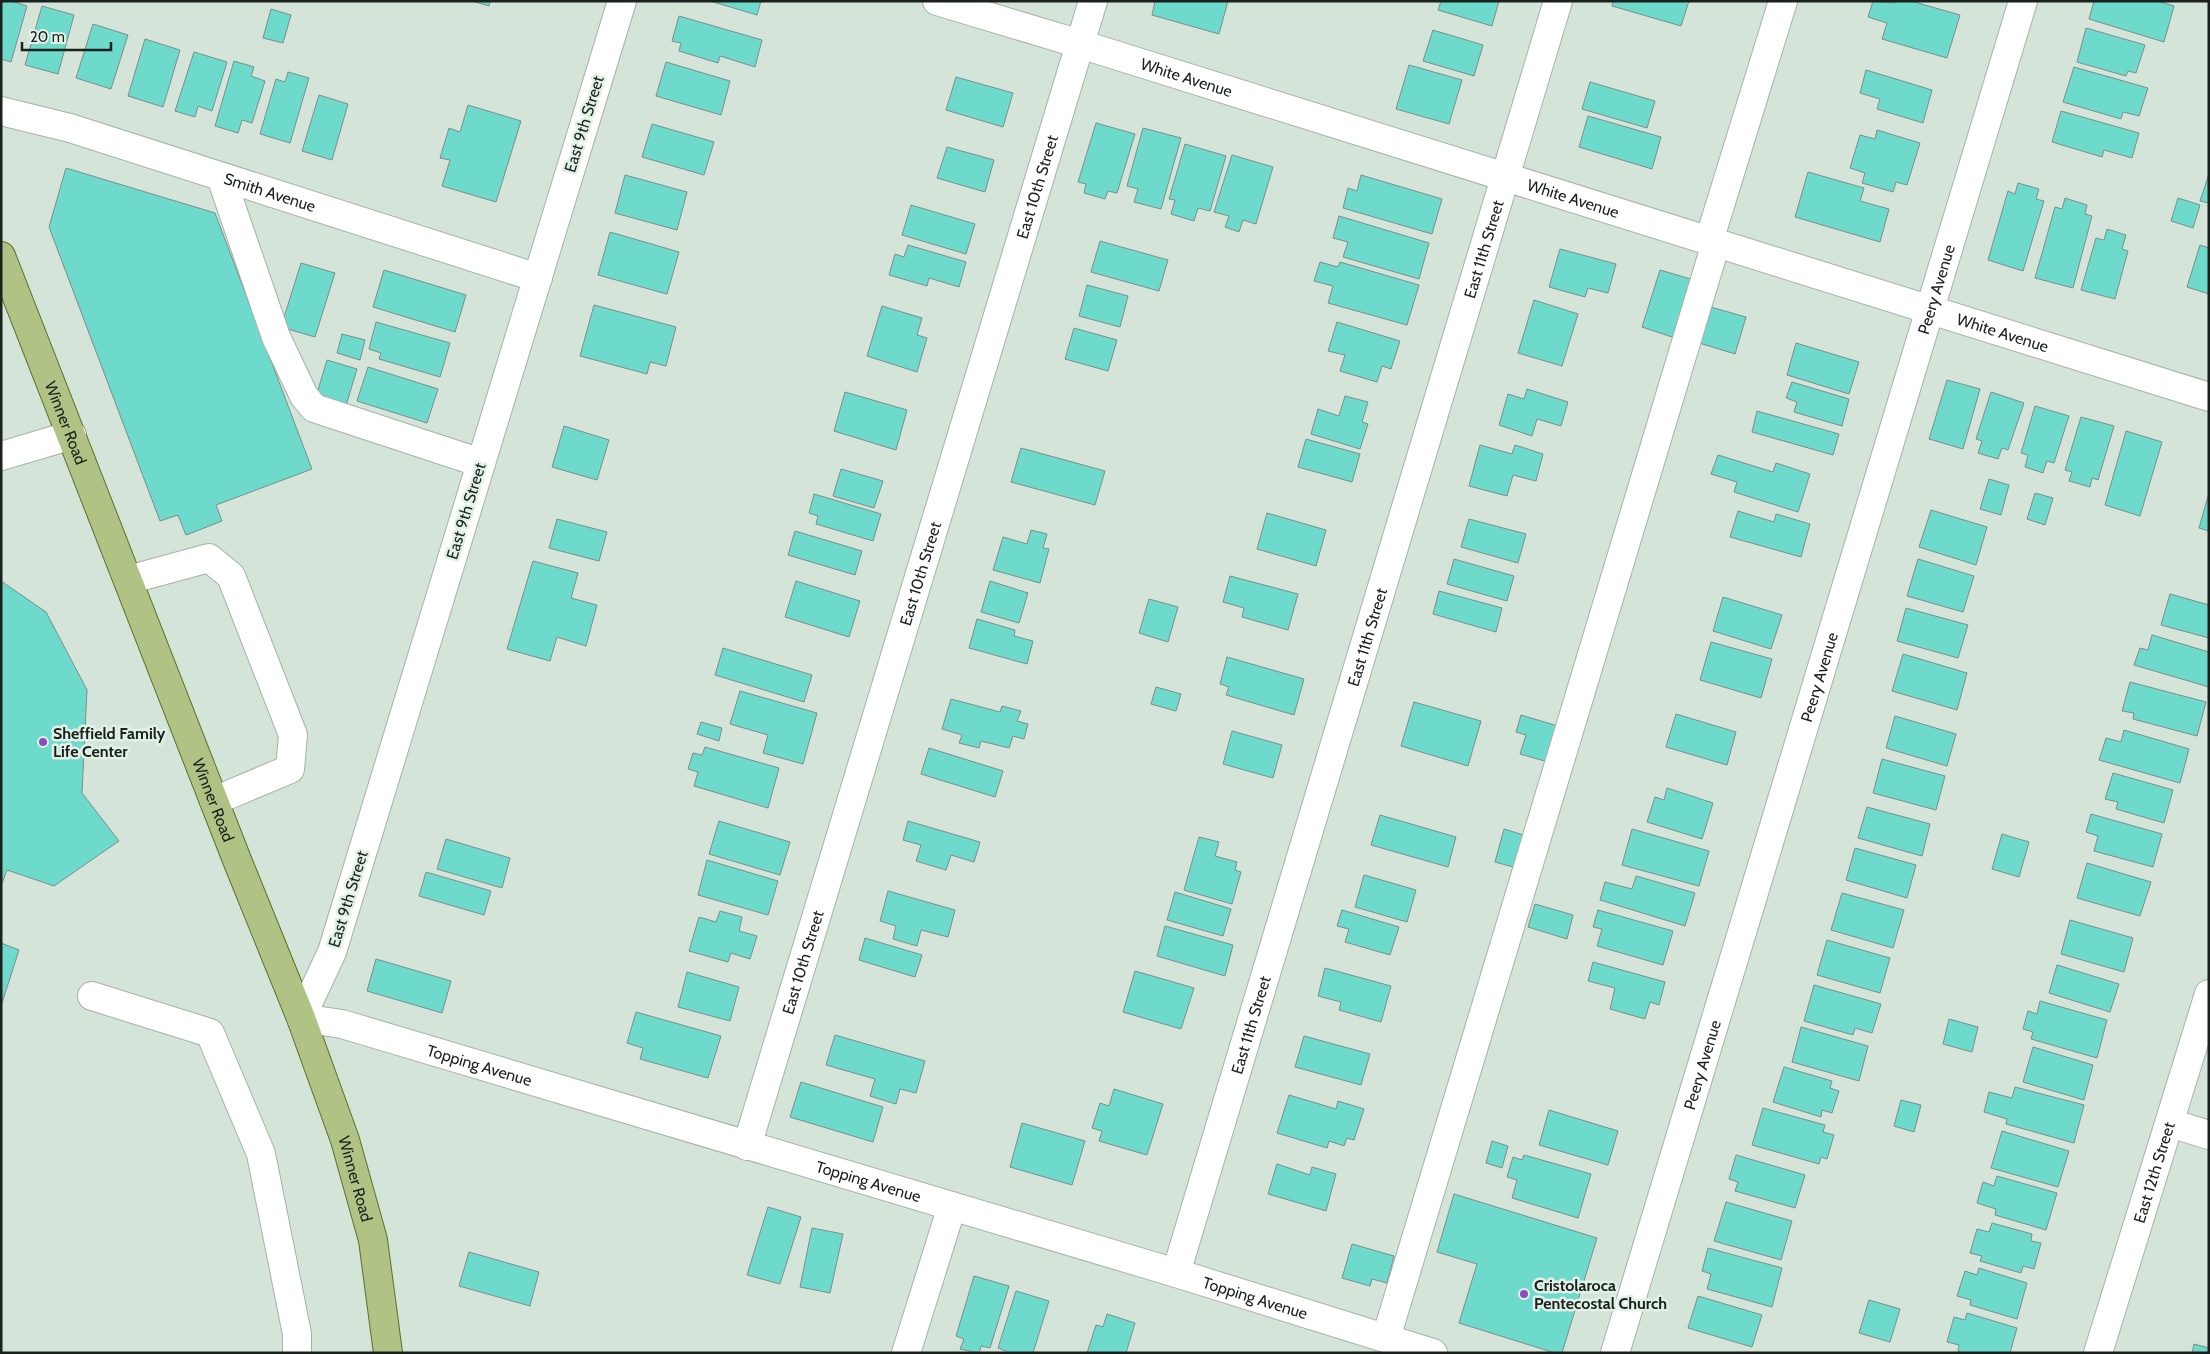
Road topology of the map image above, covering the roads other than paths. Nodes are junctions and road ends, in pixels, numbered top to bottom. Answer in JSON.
{"nodes":[{"id":1,"x":622,"y":1,"type":"edge"},
{"id":2,"x":937,"y":1,"type":"edge"},
{"id":3,"x":1093,"y":1,"type":"edge"},
{"id":4,"x":1558,"y":1,"type":"edge"},
{"id":5,"x":1784,"y":1,"type":"edge"},
{"id":6,"x":2023,"y":1,"type":"edge"},
{"id":7,"x":1080,"y":44,"type":"junction"},
{"id":8,"x":1,"y":111,"type":"edge"},
{"id":9,"x":221,"y":177,"type":"junction"},
{"id":10,"x":1504,"y":178,"type":"junction"},
{"id":11,"x":1712,"y":242,"type":"junction"},
{"id":12,"x":1,"y":256,"type":"edge"},
{"id":13,"x":538,"y":278,"type":"junction"},
{"id":14,"x":10,"y":296,"type":"edge"},
{"id":15,"x":1930,"y":311,"type":"junction"},
{"id":16,"x":2209,"y":397,"type":"edge"},
{"id":17,"x":72,"y":435,"type":"junction"},
{"id":18,"x":1,"y":456,"type":"edge"},
{"id":19,"x":481,"y":463,"type":"junction"},
{"id":20,"x":128,"y":580,"type":"junction"},
{"id":21,"x":214,"y":801,"type":"junction"},
{"id":22,"x":2209,"y":994,"type":"edge"},
{"id":23,"x":92,"y":996,"type":"dead end"},
{"id":24,"x":301,"y":1018,"type":"junction"},
{"id":25,"x":2170,"y":1123,"type":"junction"},
{"id":26,"x":2209,"y":1135,"type":"edge"},
{"id":27,"x":747,"y":1146,"type":"junction"},
{"id":28,"x":952,"y":1206,"type":"junction"},
{"id":29,"x":1176,"y":1273,"type":"junction"},
{"id":30,"x":1386,"y":1338,"type":"junction"},
{"id":31,"x":297,"y":1353,"type":"edge"},
{"id":32,"x":388,"y":1353,"type":"edge"},
{"id":33,"x":906,"y":1353,"type":"edge"},
{"id":34,"x":1434,"y":1353,"type":"edge"},
{"id":35,"x":1615,"y":1353,"type":"edge"},
{"id":36,"x":2098,"y":1353,"type":"edge"}],
"edges":[{"from":1,"to":13,"type":"street","name":"East 9th Street"},
{"from":2,"to":7,"type":"street","name":"White Avenue"},
{"from":3,"to":7,"type":"street","name":"East 10th Street"},
{"from":4,"to":10,"type":"street","name":"East 11th Street"},
{"from":5,"to":11,"type":"street"},
{"from":6,"to":15,"type":"street","name":"Peery Avenue"},
{"from":7,"to":10,"type":"street","name":"White Avenue"},
{"from":7,"to":27,"type":"street","name":"East 10th Street"},
{"from":8,"to":9,"type":"street","name":"Smith Avenue"},
{"from":9,"to":13,"type":"street","name":"Smith Avenue"},
{"from":9,"to":19,"type":"street"},
{"from":10,"to":11,"type":"street","name":"White Avenue"},
{"from":10,"to":29,"type":"street","name":"East 11th Street"},
{"from":11,"to":15,"type":"street","name":"White Avenue"},
{"from":11,"to":30,"type":"street"},
{"from":12,"to":14,"type":"main road","name":"Winner Road"},
{"from":13,"to":19,"type":"street","name":"East 9th Street"},
{"from":14,"to":17,"type":"main road","name":"Winner Road"},
{"from":15,"to":16,"type":"street","name":"White Avenue"},
{"from":15,"to":35,"type":"street","name":"Peery Avenue"},
{"from":17,"to":18,"type":"street"},
{"from":17,"to":20,"type":"main road","name":"Winner Road"},
{"from":19,"to":24,"type":"street","name":"East 9th Street"},
{"from":20,"to":21,"type":"main road","name":"Winner Road"},
{"from":20,"to":21,"type":"street"},
{"from":21,"to":24,"type":"main road","name":"Winner Road"},
{"from":22,"to":25,"type":"street","name":"East 12th Street"},
{"from":23,"to":31,"type":"street"},
{"from":24,"to":27,"type":"street","name":"Topping Avenue"},
{"from":24,"to":32,"type":"main road","name":"Winner Road"},
{"from":25,"to":26,"type":"street"},
{"from":25,"to":36,"type":"street","name":"East 12th Street"},
{"from":27,"to":28,"type":"street","name":"Topping Avenue"},
{"from":28,"to":29,"type":"street","name":"Topping Avenue"},
{"from":28,"to":33,"type":"street"},
{"from":29,"to":30,"type":"street","name":"Topping Avenue"},
{"from":30,"to":34,"type":"street","name":"Topping Avenue"}]}
